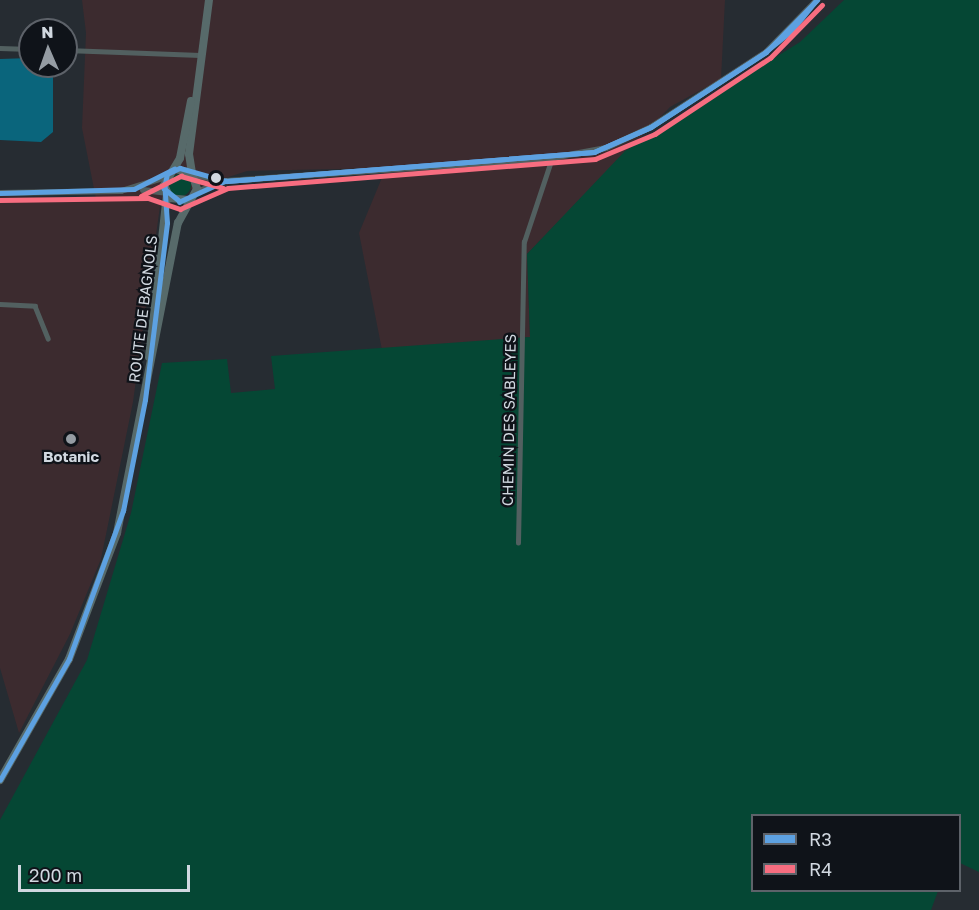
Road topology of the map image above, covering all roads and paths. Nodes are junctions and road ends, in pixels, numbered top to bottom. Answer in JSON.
{"nodes":[{"id":1,"x":209,"y":0,"type":"edge"},
{"id":2,"x":817,"y":0,"type":"edge"},
{"id":3,"x":0,"y":48,"type":"edge"},
{"id":4,"x":18,"y":48,"type":"edge"},
{"id":5,"x":78,"y":50,"type":"edge"},
{"id":6,"x":200,"y":55,"type":"junction"},
{"id":7,"x":199,"y":65,"type":"junction"},
{"id":8,"x":552,"y":158,"type":"junction"},
{"id":9,"x":174,"y":169,"type":"junction"},
{"id":10,"x":193,"y":174,"type":"junction"},
{"id":11,"x":166,"y":177,"type":"junction"},
{"id":12,"x":226,"y":181,"type":"junction"},
{"id":13,"x":134,"y":189,"type":"junction"},
{"id":14,"x":196,"y":192,"type":"junction"},
{"id":15,"x":0,"y":193,"type":"edge"},
{"id":16,"x":166,"y":194,"type":"junction"},
{"id":17,"x":188,"y":200,"type":"junction"},
{"id":18,"x":0,"y":304,"type":"edge"},
{"id":19,"x":48,"y":338,"type":"dead end"},
{"id":20,"x":145,"y":400,"type":"junction"},
{"id":21,"x":518,"y":543,"type":"dead end"},
{"id":22,"x":0,"y":780,"type":"edge"}],
"edges":[{"from":1,"to":6,"type":"main road"},
{"from":2,"to":8,"type":"street"},
{"from":3,"to":4,"type":"street"},
{"from":5,"to":6,"type":"street"},
{"from":6,"to":7,"type":"main road"},
{"from":7,"to":9,"type":"main road"},
{"from":7,"to":10,"type":"main road"},
{"from":8,"to":12,"type":"street"},
{"from":8,"to":21,"type":"street","name":"CHEMIN DES SABLEYES"},
{"from":9,"to":10,"type":"main road"},
{"from":9,"to":11,"type":"main road"},
{"from":10,"to":12,"type":"street"},
{"from":10,"to":14,"type":"main road"},
{"from":11,"to":13,"type":"street"},
{"from":11,"to":16,"type":"main road","name":"ROUTE DE BAGNOLS"},
{"from":12,"to":14,"type":"street"},
{"from":13,"to":15,"type":"street"},
{"from":13,"to":16,"type":"street"},
{"from":14,"to":17,"type":"main road","name":"ROUTE DE BAGNOLS"},
{"from":16,"to":17,"type":"main road"},
{"from":16,"to":20,"type":"main road","name":"ROUTE DE BAGNOLS"},
{"from":17,"to":20,"type":"main road","name":"ROUTE DE BAGNOLS"},
{"from":18,"to":19,"type":"street"},
{"from":20,"to":22,"type":"main road"}]}
